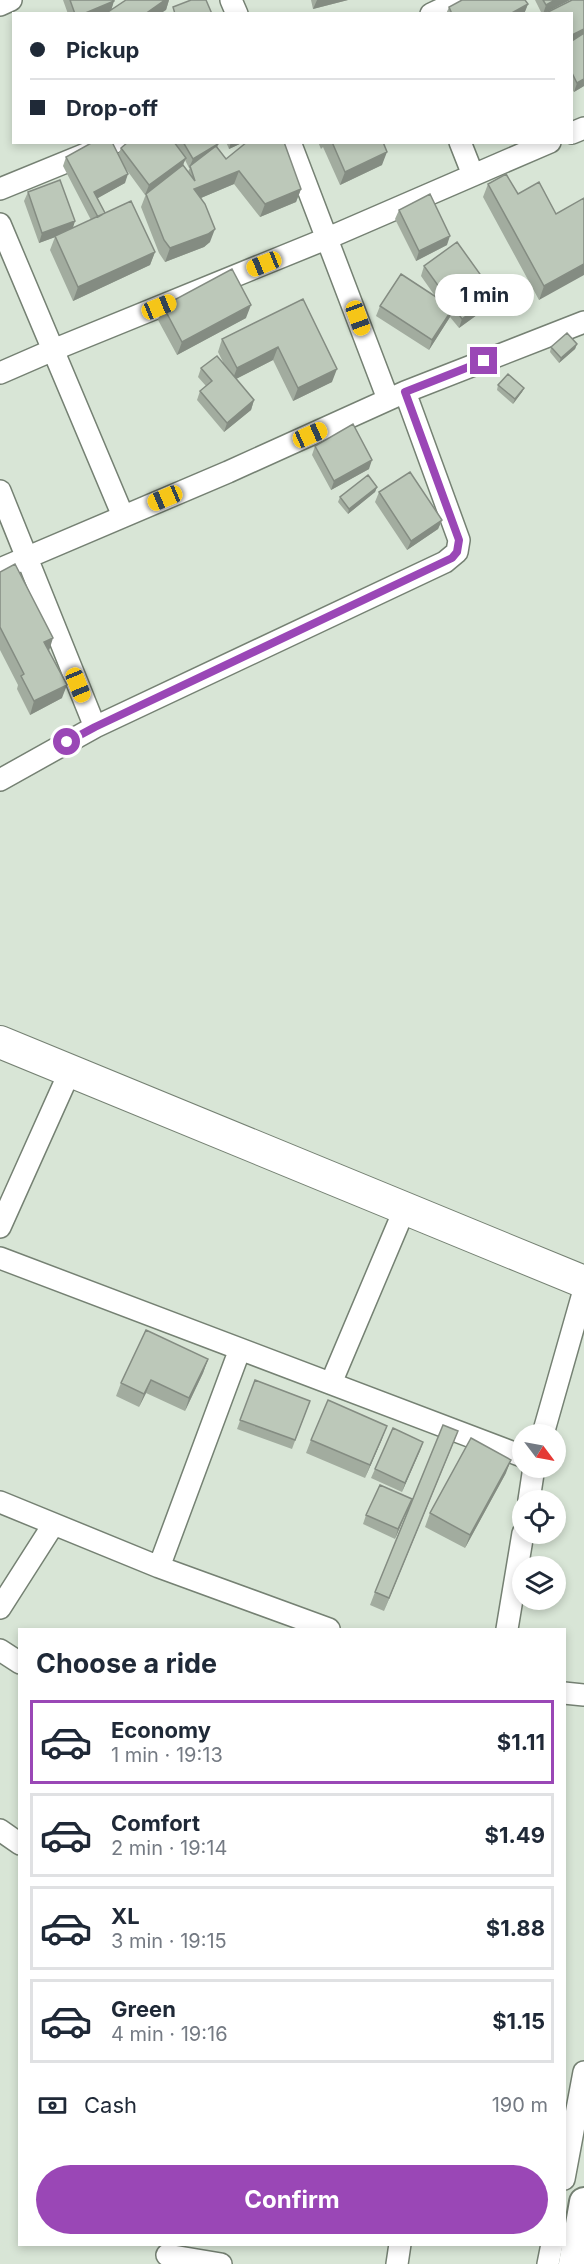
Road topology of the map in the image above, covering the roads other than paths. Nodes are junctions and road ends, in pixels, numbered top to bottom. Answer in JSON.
{"nodes":[{"id":1,"x":11,"y":0,"type":"edge"},
{"id":2,"x":461,"y":0,"type":"edge"},
{"id":3,"x":0,"y":5,"type":"edge"},
{"id":4,"x":434,"y":12,"type":"edge"},
{"id":5,"x":110,"y":144,"type":"edge"},
{"id":6,"x":291,"y":144,"type":"edge"},
{"id":7,"x":461,"y":144,"type":"edge"},
{"id":8,"x":545,"y":144,"type":"edge"},
{"id":9,"x":473,"y":175,"type":"junction"},
{"id":10,"x":0,"y":189,"type":"edge"},
{"id":11,"x":0,"y":224,"type":"edge"},
{"id":12,"x":328,"y":238,"type":"junction"},
{"id":13,"x":584,"y":322,"type":"edge"},
{"id":14,"x":53,"y":350,"type":"junction"},
{"id":15,"x":0,"y":373,"type":"edge"},
{"id":16,"x":397,"y":395,"type":"junction"},
{"id":17,"x":0,"y":491,"type":"edge"},
{"id":18,"x":123,"y":516,"type":"junction"},
{"id":19,"x":27,"y":557,"type":"junction"},
{"id":20,"x":0,"y":569,"type":"edge"},
{"id":21,"x":95,"y":727,"type":"junction"},
{"id":22,"x":0,"y":780,"type":"edge"},
{"id":23,"x":0,"y":1042,"type":"edge"},
{"id":24,"x":70,"y":1071,"type":"junction"},
{"id":25,"x":405,"y":1208,"type":"junction"},
{"id":26,"x":0,"y":1227,"type":"edge"},
{"id":27,"x":0,"y":1258,"type":"edge"},
{"id":28,"x":584,"y":1282,"type":"edge"},
{"id":29,"x":584,"y":1290,"type":"edge"},
{"id":30,"x":240,"y":1349,"type":"junction"},
{"id":31,"x":331,"y":1383,"type":"junction"},
{"id":32,"x":546,"y":1424,"type":"edge"},
{"id":33,"x":512,"y":1452,"type":"edge"},
{"id":34,"x":0,"y":1502,"type":"edge"},
{"id":35,"x":53,"y":1525,"type":"junction"},
{"id":36,"x":521,"y":1544,"type":"edge"},
{"id":37,"x":159,"y":1567,"type":"junction"},
{"id":38,"x":0,"y":1608,"type":"edge"},
{"id":39,"x":281,"y":1621,"type":"edge"},
{"id":40,"x":323,"y":1628,"type":"edge"},
{"id":41,"x":507,"y":1628,"type":"edge"},
{"id":42,"x":0,"y":1650,"type":"edge"},
{"id":43,"x":18,"y":1662,"type":"edge"},
{"id":44,"x":566,"y":1693,"type":"edge"},
{"id":45,"x":584,"y":1695,"type":"edge"},
{"id":46,"x":0,"y":1830,"type":"edge"},
{"id":47,"x":18,"y":1843,"type":"edge"},
{"id":48,"x":584,"y":2072,"type":"edge"},
{"id":49,"x":566,"y":2168,"type":"edge"},
{"id":50,"x":584,"y":2202,"type":"edge"},
{"id":51,"x":400,"y":2246,"type":"edge"},
{"id":52,"x":552,"y":2246,"type":"edge"},
{"id":53,"x":167,"y":2254,"type":"edge"},
{"id":54,"x":221,"y":2264,"type":"edge"},
{"id":55,"x":397,"y":2264,"type":"edge"},
{"id":56,"x":548,"y":2264,"type":"edge"},
{"id":57,"x":573,"y":2264,"type":"edge"}],
"edges":[{"from":1,"to":3,"type":"street"},
{"from":2,"to":4,"type":"street"},
{"from":5,"to":10,"type":"street"},
{"from":6,"to":12,"type":"street"},
{"from":7,"to":9,"type":"street"},
{"from":8,"to":9,"type":"street"},
{"from":9,"to":12,"type":"street"},
{"from":11,"to":14,"type":"street"},
{"from":12,"to":14,"type":"street"},
{"from":12,"to":16,"type":"street"},
{"from":13,"to":16,"type":"street"},
{"from":14,"to":15,"type":"street"},
{"from":14,"to":18,"type":"street"},
{"from":16,"to":18,"type":"street"},
{"from":16,"to":21,"type":"street"},
{"from":17,"to":19,"type":"street"},
{"from":18,"to":19,"type":"street"},
{"from":19,"to":20,"type":"street"},
{"from":19,"to":21,"type":"street"},
{"from":21,"to":22,"type":"street"},
{"from":23,"to":24,"type":"main road"},
{"from":24,"to":25,"type":"main road"},
{"from":24,"to":26,"type":"street"},
{"from":25,"to":28,"type":"main road"},
{"from":25,"to":31,"type":"street"},
{"from":27,"to":30,"type":"street"},
{"from":29,"to":32,"type":"street"},
{"from":30,"to":31,"type":"street"},
{"from":30,"to":37,"type":"street"},
{"from":31,"to":33,"type":"street"},
{"from":34,"to":35,"type":"street"},
{"from":35,"to":37,"type":"street"},
{"from":35,"to":38,"type":"street"},
{"from":36,"to":41,"type":"street"},
{"from":37,"to":39,"type":"street"},
{"from":39,"to":40,"type":"street"},
{"from":42,"to":43,"type":"street"},
{"from":44,"to":45,"type":"street"},
{"from":46,"to":47,"type":"street"},
{"from":48,"to":49,"type":"street"},
{"from":50,"to":57,"type":"main road"},
{"from":51,"to":55,"type":"street"},
{"from":52,"to":56,"type":"street"},
{"from":53,"to":54,"type":"street"}]}
